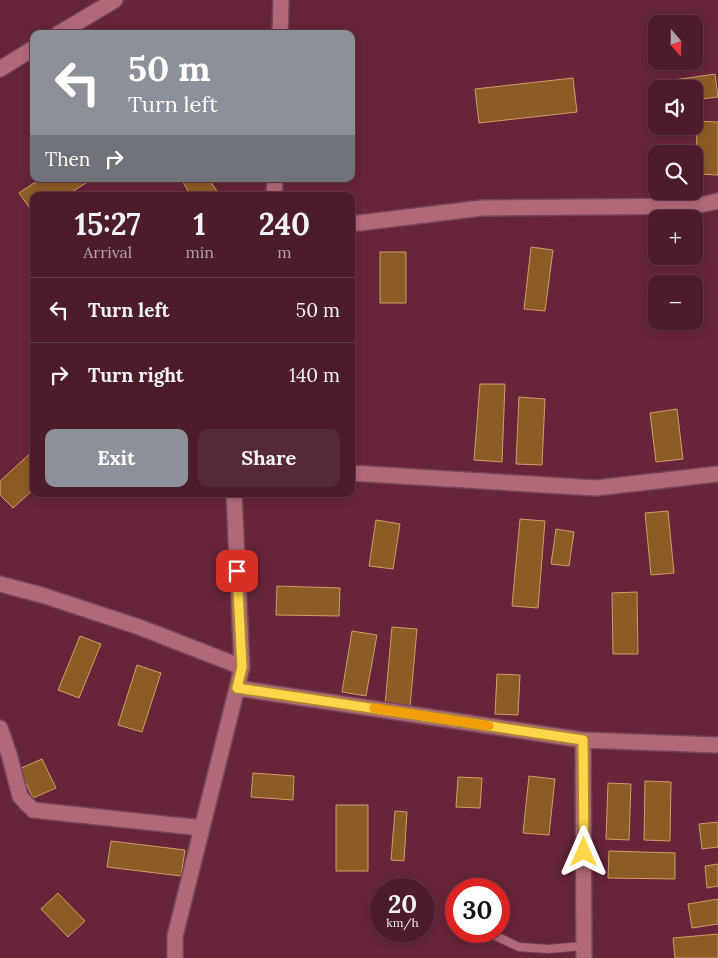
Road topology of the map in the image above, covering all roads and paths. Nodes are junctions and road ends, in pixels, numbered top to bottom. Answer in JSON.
{"nodes":[{"id":1,"x":115,"y":0,"type":"edge"},
{"id":2,"x":281,"y":0,"type":"edge"},
{"id":3,"x":65,"y":30,"type":"edge"},
{"id":4,"x":280,"y":30,"type":"edge"},
{"id":5,"x":30,"y":50,"type":"edge"},
{"id":6,"x":0,"y":69,"type":"edge"},
{"id":7,"x":718,"y":201,"type":"edge"},
{"id":8,"x":355,"y":224,"type":"edge"},
{"id":9,"x":355,"y":473,"type":"edge"},
{"id":10,"x":718,"y":474,"type":"edge"},
{"id":11,"x":234,"y":497,"type":"edge"},
{"id":12,"x":0,"y":584,"type":"edge"},
{"id":13,"x":242,"y":667,"type":"junction"},
{"id":14,"x":237,"y":688,"type":"junction"},
{"id":15,"x":0,"y":728,"type":"edge"},
{"id":16,"x":583,"y":740,"type":"junction"},
{"id":17,"x":718,"y":745,"type":"edge"},
{"id":18,"x":202,"y":828,"type":"junction"},
{"id":19,"x":510,"y":943,"type":"edge"},
{"id":20,"x":584,"y":952,"type":"edge"},
{"id":21,"x":175,"y":958,"type":"edge"}],
"edges":[{"from":1,"to":3,"type":"street"},
{"from":2,"to":4,"type":"street"},
{"from":5,"to":6,"type":"street"},
{"from":7,"to":8,"type":"street"},
{"from":9,"to":10,"type":"street"},
{"from":11,"to":13,"type":"street"},
{"from":12,"to":13,"type":"street"},
{"from":13,"to":14,"type":"street"},
{"from":14,"to":16,"type":"street"},
{"from":14,"to":18,"type":"street"},
{"from":15,"to":18,"type":"street"},
{"from":16,"to":17,"type":"street"},
{"from":16,"to":20,"type":"street"},
{"from":18,"to":21,"type":"street"},
{"from":19,"to":20,"type":"lane"}]}
